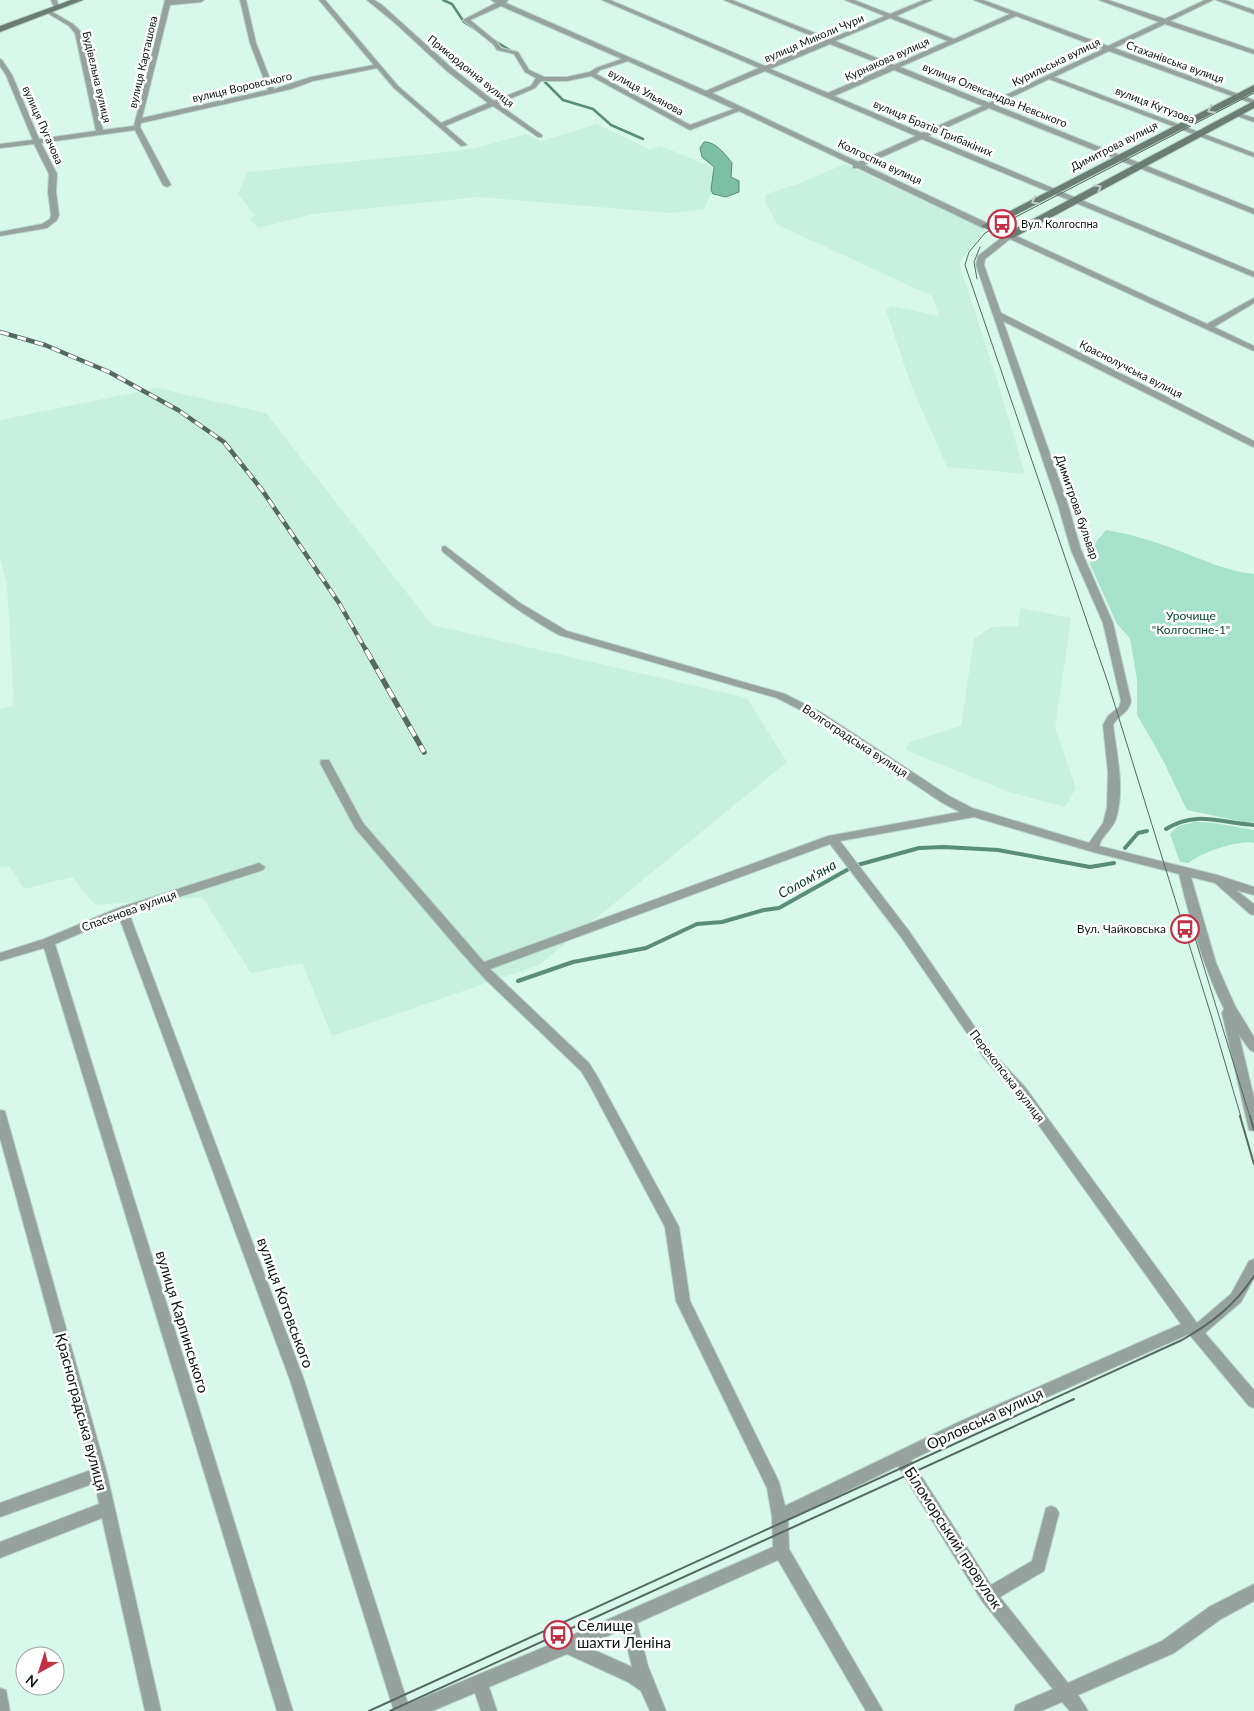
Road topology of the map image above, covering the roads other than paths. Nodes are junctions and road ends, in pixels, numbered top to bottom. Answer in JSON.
{"nodes":[{"id":1,"x":79,"y":0,"type":"edge"},
{"id":2,"x":201,"y":0,"type":"edge"},
{"id":3,"x":243,"y":0,"type":"edge"},
{"id":4,"x":322,"y":0,"type":"edge"},
{"id":5,"x":370,"y":0,"type":"edge"},
{"id":6,"x":510,"y":0,"type":"edge"},
{"id":7,"x":605,"y":0,"type":"edge"},
{"id":8,"x":727,"y":0,"type":"edge"},
{"id":9,"x":848,"y":0,"type":"edge"},
{"id":10,"x":929,"y":0,"type":"edge"},
{"id":11,"x":977,"y":0,"type":"edge"},
{"id":12,"x":1102,"y":0,"type":"edge"},
{"id":13,"x":1210,"y":0,"type":"edge"},
{"id":14,"x":1219,"y":0,"type":"edge"},
{"id":15,"x":167,"y":1,"type":"edge"},
{"id":16,"x":498,"y":2,"type":"edge"},
{"id":17,"x":56,"y":4,"type":"edge"},
{"id":18,"x":47,"y":12,"type":"junction"},
{"id":19,"x":1254,"y":12,"type":"edge"},
{"id":20,"x":1016,"y":14,"type":"junction"},
{"id":21,"x":890,"y":16,"type":"junction"},
{"id":22,"x":1166,"y":22,"type":"junction"},
{"id":23,"x":0,"y":29,"type":"edge"},
{"id":24,"x":954,"y":41,"type":"junction"},
{"id":25,"x":830,"y":42,"type":"junction"},
{"id":26,"x":1107,"y":48,"type":"junction"},
{"id":27,"x":1254,"y":52,"type":"edge"},
{"id":28,"x":628,"y":59,"type":"junction"},
{"id":29,"x":0,"y":61,"type":"edge"},
{"id":30,"x":380,"y":66,"type":"junction"},
{"id":31,"x":894,"y":67,"type":"junction"},
{"id":32,"x":765,"y":69,"type":"junction"},
{"id":33,"x":592,"y":74,"type":"junction"},
{"id":34,"x":1049,"y":77,"type":"junction"},
{"id":35,"x":543,"y":79,"type":"junction"},
{"id":36,"x":1254,"y":88,"type":"edge"},
{"id":37,"x":272,"y":91,"type":"junction"},
{"id":38,"x":706,"y":93,"type":"junction"},
{"id":39,"x":828,"y":96,"type":"junction"},
{"id":40,"x":1238,"y":96,"type":"junction"},
{"id":41,"x":1254,"y":103,"type":"edge"},
{"id":42,"x":494,"y":105,"type":"junction"},
{"id":43,"x":990,"y":105,"type":"junction"},
{"id":44,"x":739,"y":109,"type":"junction"},
{"id":45,"x":1236,"y":114,"type":"junction"},
{"id":46,"x":1254,"y":120,"type":"edge"},
{"id":47,"x":138,"y":124,"type":"junction"},
{"id":48,"x":439,"y":126,"type":"junction"},
{"id":49,"x":1178,"y":126,"type":"junction"},
{"id":50,"x":100,"y":133,"type":"junction"},
{"id":51,"x":1198,"y":134,"type":"junction"},
{"id":52,"x":540,"y":136,"type":"dead end"},
{"id":53,"x":922,"y":136,"type":"junction"},
{"id":54,"x":37,"y":142,"type":"junction"},
{"id":55,"x":463,"y":145,"type":"dead end"},
{"id":56,"x":0,"y":146,"type":"edge"},
{"id":57,"x":1254,"y":155,"type":"edge"},
{"id":58,"x":1119,"y":158,"type":"junction"},
{"id":59,"x":856,"y":166,"type":"junction"},
{"id":60,"x":1138,"y":166,"type":"junction"},
{"id":61,"x":167,"y":186,"type":"dead end"},
{"id":62,"x":1054,"y":191,"type":"junction"},
{"id":63,"x":1075,"y":200,"type":"junction"},
{"id":64,"x":1254,"y":212,"type":"edge"},
{"id":65,"x":986,"y":226,"type":"junction"},
{"id":66,"x":0,"y":234,"type":"edge"},
{"id":67,"x":1009,"y":236,"type":"junction"},
{"id":68,"x":1254,"y":275,"type":"edge"},
{"id":69,"x":1254,"y":300,"type":"edge"},
{"id":70,"x":998,"y":315,"type":"junction"},
{"id":71,"x":1209,"y":327,"type":"junction"},
{"id":72,"x":1254,"y":349,"type":"edge"},
{"id":73,"x":1254,"y":444,"type":"edge"},
{"id":74,"x":444,"y":549,"type":"dead end"},
{"id":75,"x":325,"y":763,"type":"dead end"},
{"id":76,"x":974,"y":813,"type":"junction"},
{"id":77,"x":832,"y":839,"type":"junction"},
{"id":78,"x":1092,"y":848,"type":"junction"},
{"id":79,"x":259,"y":867,"type":"dead end"},
{"id":80,"x":1184,"y":872,"type":"junction"},
{"id":81,"x":1217,"y":879,"type":"junction"},
{"id":82,"x":1254,"y":891,"type":"edge"},
{"id":83,"x":122,"y":911,"type":"junction"},
{"id":84,"x":1254,"y":911,"type":"edge"},
{"id":85,"x":48,"y":942,"type":"junction"},
{"id":86,"x":0,"y":957,"type":"edge"},
{"id":87,"x":481,"y":968,"type":"junction"},
{"id":88,"x":1224,"y":996,"type":"junction"},
{"id":89,"x":1254,"y":1047,"type":"edge"},
{"id":90,"x":0,"y":1115,"type":"edge"},
{"id":91,"x":1254,"y":1126,"type":"edge"},
{"id":92,"x":1254,"y":1265,"type":"edge"},
{"id":93,"x":1194,"y":1329,"type":"junction"},
{"id":94,"x":1254,"y":1401,"type":"edge"},
{"id":95,"x":901,"y":1458,"type":"junction"},
{"id":96,"x":100,"y":1474,"type":"junction"},
{"id":97,"x":106,"y":1509,"type":"junction"},
{"id":98,"x":0,"y":1510,"type":"edge"},
{"id":99,"x":1051,"y":1513,"type":"dead end"},
{"id":100,"x":780,"y":1516,"type":"junction"},
{"id":101,"x":0,"y":1550,"type":"edge"},
{"id":102,"x":781,"y":1551,"type":"junction"},
{"id":103,"x":1254,"y":1592,"type":"edge"},
{"id":104,"x":988,"y":1595,"type":"junction"},
{"id":105,"x":629,"y":1619,"type":"junction"},
{"id":106,"x":568,"y":1646,"type":"junction"},
{"id":107,"x":480,"y":1683,"type":"junction"},
{"id":108,"x":646,"y":1685,"type":"junction"},
{"id":109,"x":1067,"y":1692,"type":"junction"},
{"id":110,"x":0,"y":1696,"type":"edge"},
{"id":111,"x":2,"y":1711,"type":"edge"},
{"id":112,"x":154,"y":1711,"type":"edge"},
{"id":113,"x":285,"y":1711,"type":"edge"},
{"id":114,"x":402,"y":1711,"type":"edge"},
{"id":115,"x":412,"y":1711,"type":"edge"},
{"id":116,"x":489,"y":1711,"type":"edge"},
{"id":117,"x":658,"y":1711,"type":"edge"},
{"id":118,"x":874,"y":1711,"type":"edge"},
{"id":119,"x":1022,"y":1711,"type":"edge"},
{"id":120,"x":1080,"y":1711,"type":"edge"}],
"edges":[{"from":1,"to":17,"type":"street"},
{"from":2,"to":15,"type":"street"},
{"from":3,"to":37,"type":"street"},
{"from":4,"to":30,"type":"street"},
{"from":5,"to":42,"type":"street","name":"Прикордонна вулиця"},
{"from":6,"to":16,"type":"street"},
{"from":7,"to":32,"type":"street","name":"вулиця Братів Грибакіних"},
{"from":8,"to":25,"type":"street","name":"вулиця Олександра Невського"},
{"from":9,"to":21,"type":"street"},
{"from":10,"to":21,"type":"street","name":"вулиця Миколи Чури"},
{"from":11,"to":20,"type":"street","name":"Стаханівська вулиця"},
{"from":12,"to":22,"type":"street"},
{"from":13,"to":22,"type":"street","name":"Курильська вулиця"},
{"from":14,"to":19,"type":"street"},
{"from":15,"to":47,"type":"street","name":"вулиця Карташова"},
{"from":16,"to":28,"type":"street","name":"Колгоспна вулиця"},
{"from":16,"to":35,"type":"street"},
{"from":17,"to":18,"type":"street"},
{"from":18,"to":23,"type":"street"},
{"from":18,"to":50,"type":"street","name":"Будівельна вулиця"},
{"from":20,"to":24,"type":"street","name":"Курнакова вулиця"},
{"from":20,"to":26,"type":"street","name":"Стаханівська вулиця"},
{"from":21,"to":24,"type":"street"},
{"from":21,"to":25,"type":"street","name":"вулиця Миколи Чури"},
{"from":22,"to":26,"type":"street","name":"Курильська вулиця"},
{"from":22,"to":27,"type":"street"},
{"from":24,"to":31,"type":"street","name":"Курнакова вулиця"},
{"from":25,"to":31,"type":"street","name":"вулиця Олександра Невського"},
{"from":25,"to":32,"type":"street","name":"вулиця Миколи Чури"},
{"from":26,"to":34,"type":"street","name":"Курильська вулиця"},
{"from":26,"to":40,"type":"street","name":"Стаханівська вулиця"},
{"from":28,"to":33,"type":"street"},
{"from":28,"to":38,"type":"street","name":"Колгоспна вулиця"},
{"from":29,"to":54,"type":"street","name":"вулиця Пугачова"},
{"from":30,"to":37,"type":"street","name":"вулиця Воровського"},
{"from":30,"to":48,"type":"street"},
{"from":31,"to":39,"type":"street","name":"Курнакова вулиця"},
{"from":31,"to":43,"type":"street","name":"вулиця Олександра Невського"},
{"from":32,"to":38,"type":"street","name":"вулиця Миколи Чури"},
{"from":32,"to":39,"type":"street","name":"вулиця Братів Грибакіних"},
{"from":33,"to":35,"type":"street"},
{"from":33,"to":44,"type":"street","name":"вулиця Ульянова"},
{"from":34,"to":43,"type":"street","name":"Курильська вулиця"},
{"from":34,"to":49,"type":"street","name":"вулиця Кутузова"},
{"from":35,"to":42,"type":"street"},
{"from":36,"to":40,"type":"street","name":"Димитрова вулиця"},
{"from":37,"to":47,"type":"street","name":"вулиця Воровського"},
{"from":38,"to":44,"type":"street","name":"Колгоспна вулиця"},
{"from":39,"to":53,"type":"street","name":"вулиця Братів Грибакіних"},
{"from":40,"to":41,"type":"street","name":"Стаханівська вулиця"},
{"from":40,"to":49,"type":"street","name":"Димитрова вулиця","one_way":true},
{"from":41,"to":45,"type":"street"},
{"from":42,"to":48,"type":"street"},
{"from":42,"to":52,"type":"street","name":"Прикордонна вулиця"},
{"from":43,"to":53,"type":"street","name":"Курильська вулиця"},
{"from":43,"to":58,"type":"street","name":"вулиця Олександра Невського"},
{"from":44,"to":59,"type":"street","name":"Колгоспна вулиця"},
{"from":45,"to":46,"type":"street"},
{"from":45,"to":51,"type":"street"},
{"from":47,"to":50,"type":"street","name":"вулиця Воровського"},
{"from":47,"to":61,"type":"street"},
{"from":48,"to":55,"type":"street"},
{"from":49,"to":51,"type":"street","name":"вулиця Кутузова"},
{"from":49,"to":58,"type":"street","name":"Димитрова вулиця"},
{"from":50,"to":54,"type":"street","name":"вулиця Воровського"},
{"from":51,"to":57,"type":"street","name":"вулиця Кутузова"},
{"from":51,"to":60,"type":"street"},
{"from":53,"to":59,"type":"street","name":"Курильська вулиця"},
{"from":53,"to":62,"type":"street","name":"вулиця Братів Грибакіних"},
{"from":54,"to":56,"type":"street","name":"вулиця Воровського"},
{"from":54,"to":66,"type":"street","name":"вулиця Пугачова"},
{"from":58,"to":60,"type":"street","name":"вулиця Олександра Невського"},
{"from":58,"to":62,"type":"street","name":"Димитрова вулиця"},
{"from":59,"to":65,"type":"street","name":"Колгоспна вулиця"},
{"from":63,"to":60,"type":"street","one_way":true},
{"from":60,"to":64,"type":"street","name":"вулиця Олександра Невського"},
{"from":62,"to":63,"type":"street","name":"вулиця Братів Грибакіних"},
{"from":62,"to":65,"type":"street","name":"Димитрова вулиця","one_way":true},
{"from":63,"to":67,"type":"street"},
{"from":63,"to":68,"type":"street","name":"вулиця Братів Грибакіних"},
{"from":65,"to":67,"type":"street","name":"Колгоспна вулиця"},
{"from":67,"to":70,"type":"street","name":"Димитрова бульвар"},
{"from":67,"to":71,"type":"street","name":"Колгоспна вулиця"},
{"from":69,"to":71,"type":"street"},
{"from":70,"to":73,"type":"street","name":"Краснолучська вулиця"},
{"from":70,"to":78,"type":"street","name":"Димитрова бульвар"},
{"from":71,"to":72,"type":"street","name":"Колгоспна вулиця"},
{"from":74,"to":76,"type":"street","name":"Волгоградська вулиця"},
{"from":75,"to":87,"type":"street"},
{"from":76,"to":77,"type":"street"},
{"from":76,"to":78,"type":"street","name":"Волгоградська вулиця"},
{"from":77,"to":87,"type":"street"},
{"from":77,"to":93,"type":"street","name":"Перекопська вулиця"},
{"from":78,"to":80,"type":"street","name":"Волгоградська вулиця"},
{"from":79,"to":83,"type":"street","name":"Спасенова вулиця"},
{"from":80,"to":81,"type":"street","name":"Волгоградська вулиця"},
{"from":80,"to":88,"type":"street"},
{"from":81,"to":82,"type":"street","name":"Волгоградська вулиця"},
{"from":81,"to":84,"type":"street"},
{"from":83,"to":85,"type":"street","name":"Спасенова вулиця"},
{"from":83,"to":114,"type":"street","name":"вулиця Котовського"},
{"from":85,"to":86,"type":"street","name":"Спасенова вулиця"},
{"from":85,"to":113,"type":"street","name":"вулиця Карпинського"},
{"from":87,"to":100,"type":"street"},
{"from":88,"to":89,"type":"street"},
{"from":88,"to":91,"type":"street"},
{"from":90,"to":96,"type":"street","name":"Красноградська вулиця"},
{"from":92,"to":93,"type":"street","name":"Орловська вулиця"},
{"from":93,"to":94,"type":"street","name":"Перекопська вулиця"},
{"from":93,"to":95,"type":"street","name":"Орловська вулиця"},
{"from":95,"to":100,"type":"street","name":"Орловська вулиця"},
{"from":95,"to":104,"type":"street","name":"Біломорський провулок"},
{"from":96,"to":97,"type":"street","name":"Красноградська вулиця"},
{"from":96,"to":98,"type":"street"},
{"from":97,"to":101,"type":"street"},
{"from":97,"to":112,"type":"street","name":"Красноградська вулиця"},
{"from":99,"to":104,"type":"street"},
{"from":100,"to":102,"type":"street"},
{"from":102,"to":105,"type":"street"},
{"from":102,"to":118,"type":"street"},
{"from":103,"to":109,"type":"street"},
{"from":104,"to":109,"type":"street","name":"Біломорський провулок"},
{"from":105,"to":106,"type":"street"},
{"from":105,"to":108,"type":"street"},
{"from":106,"to":107,"type":"street"},
{"from":106,"to":108,"type":"street"},
{"from":107,"to":115,"type":"street"},
{"from":107,"to":116,"type":"street"},
{"from":108,"to":117,"type":"street"},
{"from":109,"to":119,"type":"street"},
{"from":109,"to":120,"type":"street","name":"Біломорський провулок"},
{"from":110,"to":111,"type":"street"}]}
